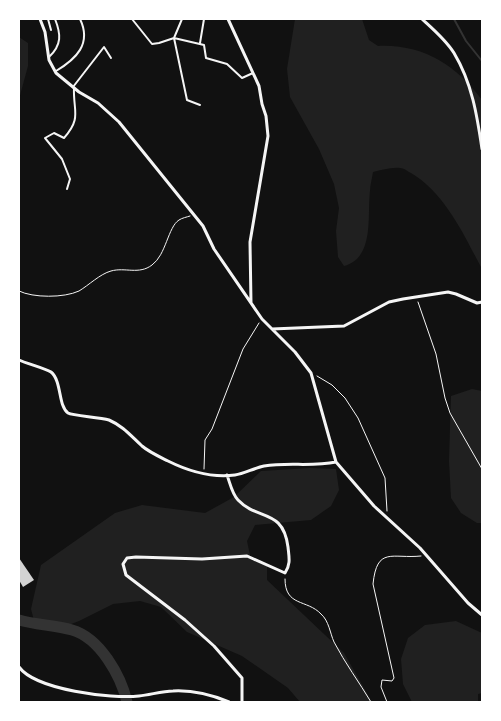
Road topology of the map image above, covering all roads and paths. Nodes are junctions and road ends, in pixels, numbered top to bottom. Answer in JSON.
{"nodes":[{"id":1,"x":40,"y":19,"type":"edge"},
{"id":2,"x":48,"y":19,"type":"edge"},
{"id":3,"x":55,"y":19,"type":"edge"},
{"id":4,"x":80,"y":19,"type":"edge"},
{"id":5,"x":132,"y":19,"type":"edge"},
{"id":6,"x":182,"y":19,"type":"edge"},
{"id":7,"x":204,"y":19,"type":"edge"},
{"id":8,"x":228,"y":19,"type":"edge"},
{"id":9,"x":422,"y":19,"type":"edge"},
{"id":10,"x":51,"y":30,"type":"dead end"},
{"id":11,"x":174,"y":38,"type":"junction"},
{"id":12,"x":200,"y":44,"type":"junction"},
{"id":13,"x":48,"y":57,"type":"junction"},
{"id":14,"x":111,"y":58,"type":"dead end"},
{"id":15,"x":55,"y":71,"type":"junction"},
{"id":16,"x":253,"y":73,"type":"junction"},
{"id":17,"x":74,"y":87,"type":"junction"},
{"id":18,"x":200,"y":105,"type":"dead end"},
{"id":19,"x":482,"y":149,"type":"edge"},
{"id":20,"x":67,"y":189,"type":"dead end"},
{"id":21,"x":193,"y":216,"type":"junction"},
{"id":22,"x":19,"y":291,"type":"edge"},
{"id":23,"x":416,"y":297,"type":"junction"},
{"id":24,"x":482,"y":302,"type":"edge"},
{"id":25,"x":251,"y":304,"type":"junction"},
{"id":26,"x":262,"y":319,"type":"junction"},
{"id":27,"x":271,"y":329,"type":"junction"},
{"id":28,"x":19,"y":360,"type":"edge"},
{"id":29,"x":311,"y":373,"type":"junction"},
{"id":30,"x":336,"y":462,"type":"junction"},
{"id":31,"x":482,"y":469,"type":"edge"},
{"id":32,"x":204,"y":473,"type":"junction"},
{"id":33,"x":228,"y":475,"type":"junction"},
{"id":34,"x":385,"y":516,"type":"junction"},
{"id":35,"x":426,"y":555,"type":"junction"},
{"id":36,"x":285,"y":573,"type":"junction"},
{"id":37,"x":482,"y":615,"type":"edge"},
{"id":38,"x":19,"y":667,"type":"edge"},
{"id":39,"x":229,"y":702,"type":"edge"},
{"id":40,"x":242,"y":702,"type":"edge"},
{"id":41,"x":371,"y":702,"type":"edge"},
{"id":42,"x":387,"y":702,"type":"edge"}],
"edges":[{"from":1,"to":13,"type":"street"},
{"from":2,"to":10,"type":"lane"},
{"from":3,"to":13,"type":"lane"},
{"from":4,"to":15,"type":"lane"},
{"from":5,"to":11,"type":"lane"},
{"from":6,"to":11,"type":"lane"},
{"from":7,"to":12,"type":"lane"},
{"from":8,"to":16,"type":"street"},
{"from":9,"to":19,"type":"street"},
{"from":11,"to":12,"type":"lane"},
{"from":11,"to":18,"type":"lane"},
{"from":12,"to":16,"type":"lane"},
{"from":13,"to":15,"type":"street"},
{"from":14,"to":17,"type":"lane"},
{"from":15,"to":17,"type":"street"},
{"from":16,"to":25,"type":"street"},
{"from":17,"to":20,"type":"lane"},
{"from":17,"to":21,"type":"street"},
{"from":21,"to":22,"type":"path"},
{"from":21,"to":25,"type":"street"},
{"from":23,"to":24,"type":"street"},
{"from":23,"to":27,"type":"street"},
{"from":23,"to":31,"type":"path"},
{"from":25,"to":26,"type":"street"},
{"from":26,"to":27,"type":"street"},
{"from":26,"to":32,"type":"path"},
{"from":27,"to":29,"type":"street"},
{"from":28,"to":32,"type":"street"},
{"from":29,"to":30,"type":"street"},
{"from":29,"to":34,"type":"path"},
{"from":30,"to":33,"type":"street"},
{"from":30,"to":34,"type":"street"},
{"from":32,"to":33,"type":"street"},
{"from":33,"to":36,"type":"street"},
{"from":34,"to":35,"type":"street"},
{"from":35,"to":37,"type":"street"},
{"from":35,"to":42,"type":"path"},
{"from":36,"to":40,"type":"street"},
{"from":36,"to":41,"type":"path"},
{"from":38,"to":39,"type":"street"}]}
